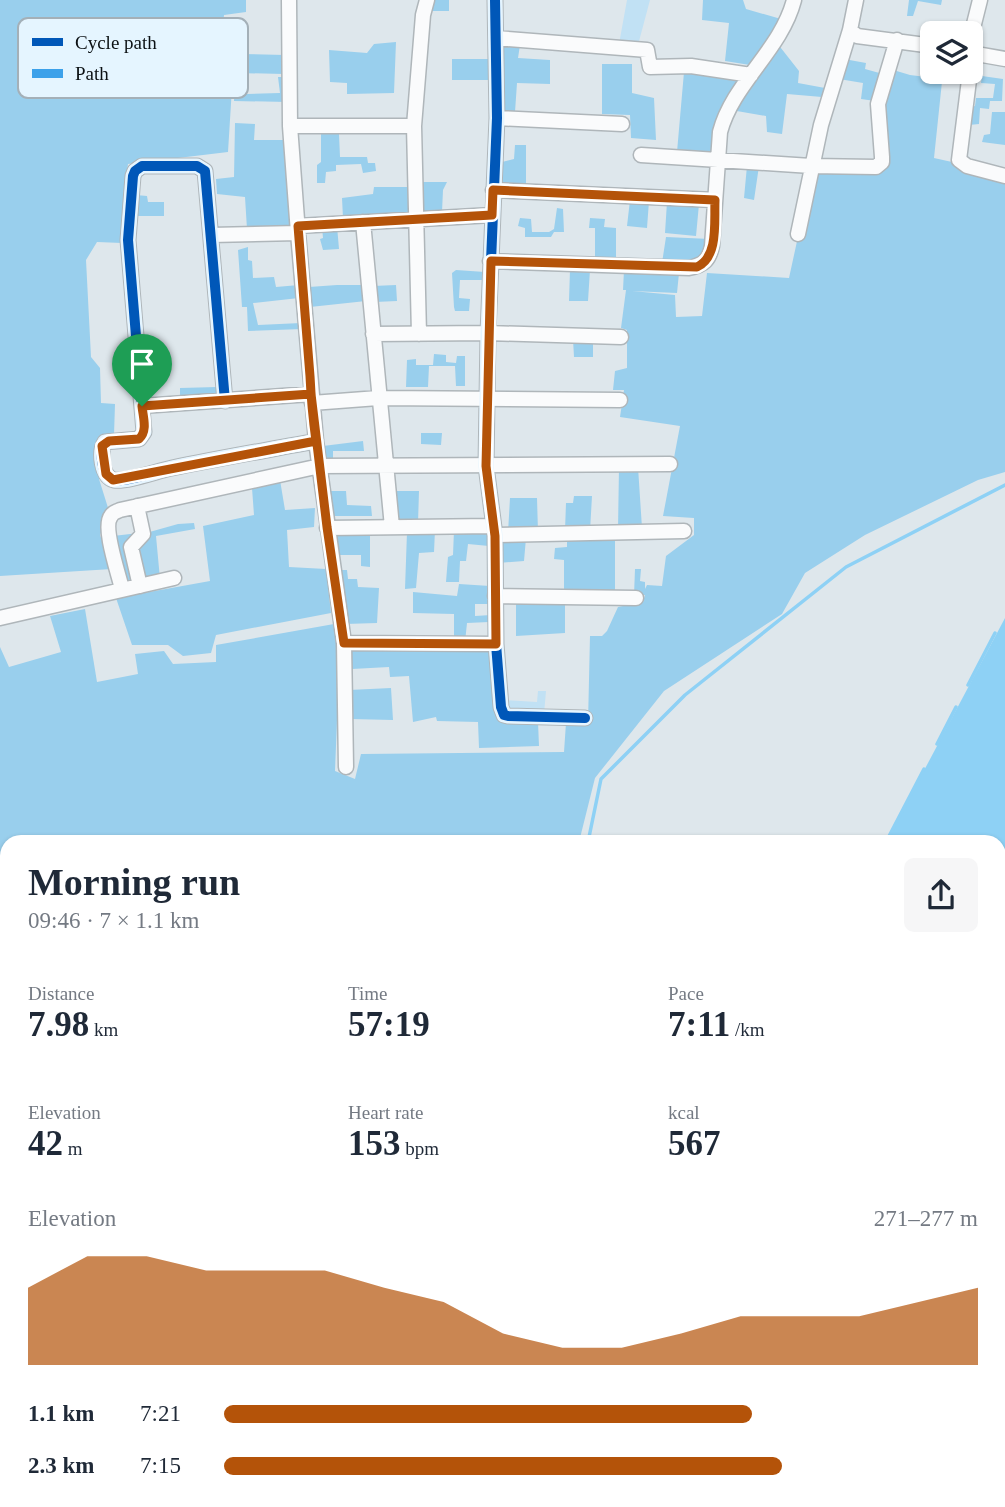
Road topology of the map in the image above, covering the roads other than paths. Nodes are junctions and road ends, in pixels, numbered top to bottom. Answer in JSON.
{"nodes":[{"id":1,"x":289,"y":0,"type":"edge"},
{"id":2,"x":427,"y":0,"type":"edge"},
{"id":3,"x":495,"y":0,"type":"edge"},
{"id":4,"x":794,"y":0,"type":"edge"},
{"id":5,"x":856,"y":0,"type":"edge"},
{"id":6,"x":980,"y":0,"type":"edge"},
{"id":7,"x":975,"y":21,"type":"edge"},
{"id":8,"x":850,"y":30,"type":"junction"},
{"id":9,"x":496,"y":38,"type":"junction"},
{"id":10,"x":897,"y":40,"type":"junction"},
{"id":11,"x":920,"y":44,"type":"edge"},
{"id":12,"x":983,"y":56,"type":"edge"},
{"id":13,"x":1005,"y":59,"type":"edge"},
{"id":14,"x":751,"y":75,"type":"junction"},
{"id":15,"x":968,"y":84,"type":"edge"},
{"id":16,"x":497,"y":118,"type":"junction"},
{"id":17,"x":622,"y":124,"type":"dead end"},
{"id":18,"x":290,"y":126,"type":"junction"},
{"id":19,"x":414,"y":126,"type":"junction"},
{"id":20,"x":641,"y":155,"type":"dead end"},
{"id":21,"x":718,"y":159,"type":"junction"},
{"id":22,"x":811,"y":166,"type":"junction"},
{"id":23,"x":1005,"y":176,"type":"edge"},
{"id":24,"x":493,"y":190,"type":"junction"},
{"id":25,"x":715,"y":200,"type":"junction"},
{"id":26,"x":492,"y":215,"type":"junction"},
{"id":27,"x":417,"y":219,"type":"junction"},
{"id":28,"x":363,"y":222,"type":"junction"},
{"id":29,"x":298,"y":230,"type":"junction"},
{"id":30,"x":799,"y":234,"type":"dead end"},
{"id":31,"x":211,"y":235,"type":"junction"},
{"id":32,"x":491,"y":261,"type":"junction"},
{"id":33,"x":488,"y":333,"type":"junction"},
{"id":34,"x":373,"y":334,"type":"junction"},
{"id":35,"x":419,"y":334,"type":"junction"},
{"id":36,"x":621,"y":337,"type":"dead end"},
{"id":37,"x":378,"y":398,"type":"junction"},
{"id":38,"x":487,"y":398,"type":"junction"},
{"id":39,"x":311,"y":399,"type":"junction"},
{"id":40,"x":620,"y":400,"type":"dead end"},
{"id":41,"x":225,"y":401,"type":"junction"},
{"id":42,"x":142,"y":406,"type":"junction"},
{"id":43,"x":316,"y":441,"type":"junction"},
{"id":44,"x":670,"y":464,"type":"dead end"},
{"id":45,"x":385,"y":465,"type":"junction"},
{"id":46,"x":320,"y":466,"type":"junction"},
{"id":47,"x":486,"y":466,"type":"junction"},
{"id":48,"x":137,"y":506,"type":"junction"},
{"id":49,"x":327,"y":527,"type":"junction"},
{"id":50,"x":392,"y":527,"type":"junction"},
{"id":51,"x":494,"y":531,"type":"junction"},
{"id":52,"x":684,"y":531,"type":"dead end"},
{"id":53,"x":174,"y":578,"type":"dead end"},
{"id":54,"x":140,"y":586,"type":"junction"},
{"id":55,"x":122,"y":589,"type":"junction"},
{"id":56,"x":495,"y":596,"type":"junction"},
{"id":57,"x":636,"y":598,"type":"dead end"},
{"id":58,"x":0,"y":618,"type":"edge"},
{"id":59,"x":344,"y":643,"type":"junction"},
{"id":60,"x":496,"y":644,"type":"junction"},
{"id":61,"x":584,"y":718,"type":"dead end"},
{"id":62,"x":346,"y":767,"type":"dead end"}],
"edges":[{"from":1,"to":18,"type":"street"},
{"from":2,"to":19,"type":"street"},
{"from":3,"to":9,"type":"street"},
{"from":4,"to":14,"type":"street"},
{"from":5,"to":8,"type":"street"},
{"from":6,"to":7,"type":"street"},
{"from":8,"to":10,"type":"street"},
{"from":8,"to":22,"type":"street"},
{"from":9,"to":14,"type":"street"},
{"from":9,"to":16,"type":"street"},
{"from":10,"to":11,"type":"street"},
{"from":10,"to":22,"type":"street"},
{"from":12,"to":13,"type":"street"},
{"from":14,"to":21,"type":"street"},
{"from":15,"to":23,"type":"street"},
{"from":16,"to":17,"type":"street"},
{"from":16,"to":24,"type":"street"},
{"from":18,"to":19,"type":"street"},
{"from":18,"to":29,"type":"street"},
{"from":19,"to":27,"type":"street"},
{"from":20,"to":21,"type":"street"},
{"from":21,"to":22,"type":"street"},
{"from":21,"to":25,"type":"street"},
{"from":22,"to":30,"type":"street"},
{"from":24,"to":25,"type":"street"},
{"from":24,"to":26,"type":"street"},
{"from":25,"to":32,"type":"street"},
{"from":26,"to":27,"type":"street"},
{"from":26,"to":32,"type":"street"},
{"from":27,"to":28,"type":"street"},
{"from":27,"to":35,"type":"street"},
{"from":28,"to":29,"type":"street"},
{"from":28,"to":34,"type":"street"},
{"from":29,"to":31,"type":"street"},
{"from":29,"to":39,"type":"street"},
{"from":31,"to":41,"type":"street"},
{"from":31,"to":42,"type":"street"},
{"from":32,"to":33,"type":"street"},
{"from":33,"to":35,"type":"street"},
{"from":33,"to":36,"type":"street"},
{"from":33,"to":38,"type":"street"},
{"from":34,"to":35,"type":"street"},
{"from":34,"to":37,"type":"street"},
{"from":37,"to":38,"type":"street"},
{"from":37,"to":39,"type":"street"},
{"from":37,"to":45,"type":"street"},
{"from":38,"to":40,"type":"street"},
{"from":38,"to":47,"type":"street"},
{"from":39,"to":41,"type":"street"},
{"from":39,"to":43,"type":"street"},
{"from":41,"to":42,"type":"street"},
{"from":42,"to":43,"type":"street"},
{"from":43,"to":46,"type":"street"},
{"from":44,"to":47,"type":"street"},
{"from":45,"to":46,"type":"street"},
{"from":45,"to":47,"type":"street"},
{"from":45,"to":50,"type":"street"},
{"from":46,"to":48,"type":"street"},
{"from":46,"to":49,"type":"street"},
{"from":47,"to":51,"type":"street"},
{"from":48,"to":54,"type":"street"},
{"from":48,"to":55,"type":"street"},
{"from":49,"to":50,"type":"street"},
{"from":49,"to":59,"type":"street"},
{"from":50,"to":51,"type":"street"},
{"from":51,"to":52,"type":"street"},
{"from":51,"to":56,"type":"street"},
{"from":53,"to":54,"type":"street"},
{"from":54,"to":55,"type":"street"},
{"from":55,"to":58,"type":"street"},
{"from":56,"to":57,"type":"street"},
{"from":56,"to":60,"type":"street"},
{"from":59,"to":60,"type":"street"},
{"from":59,"to":62,"type":"street"},
{"from":60,"to":61,"type":"street"}]}
